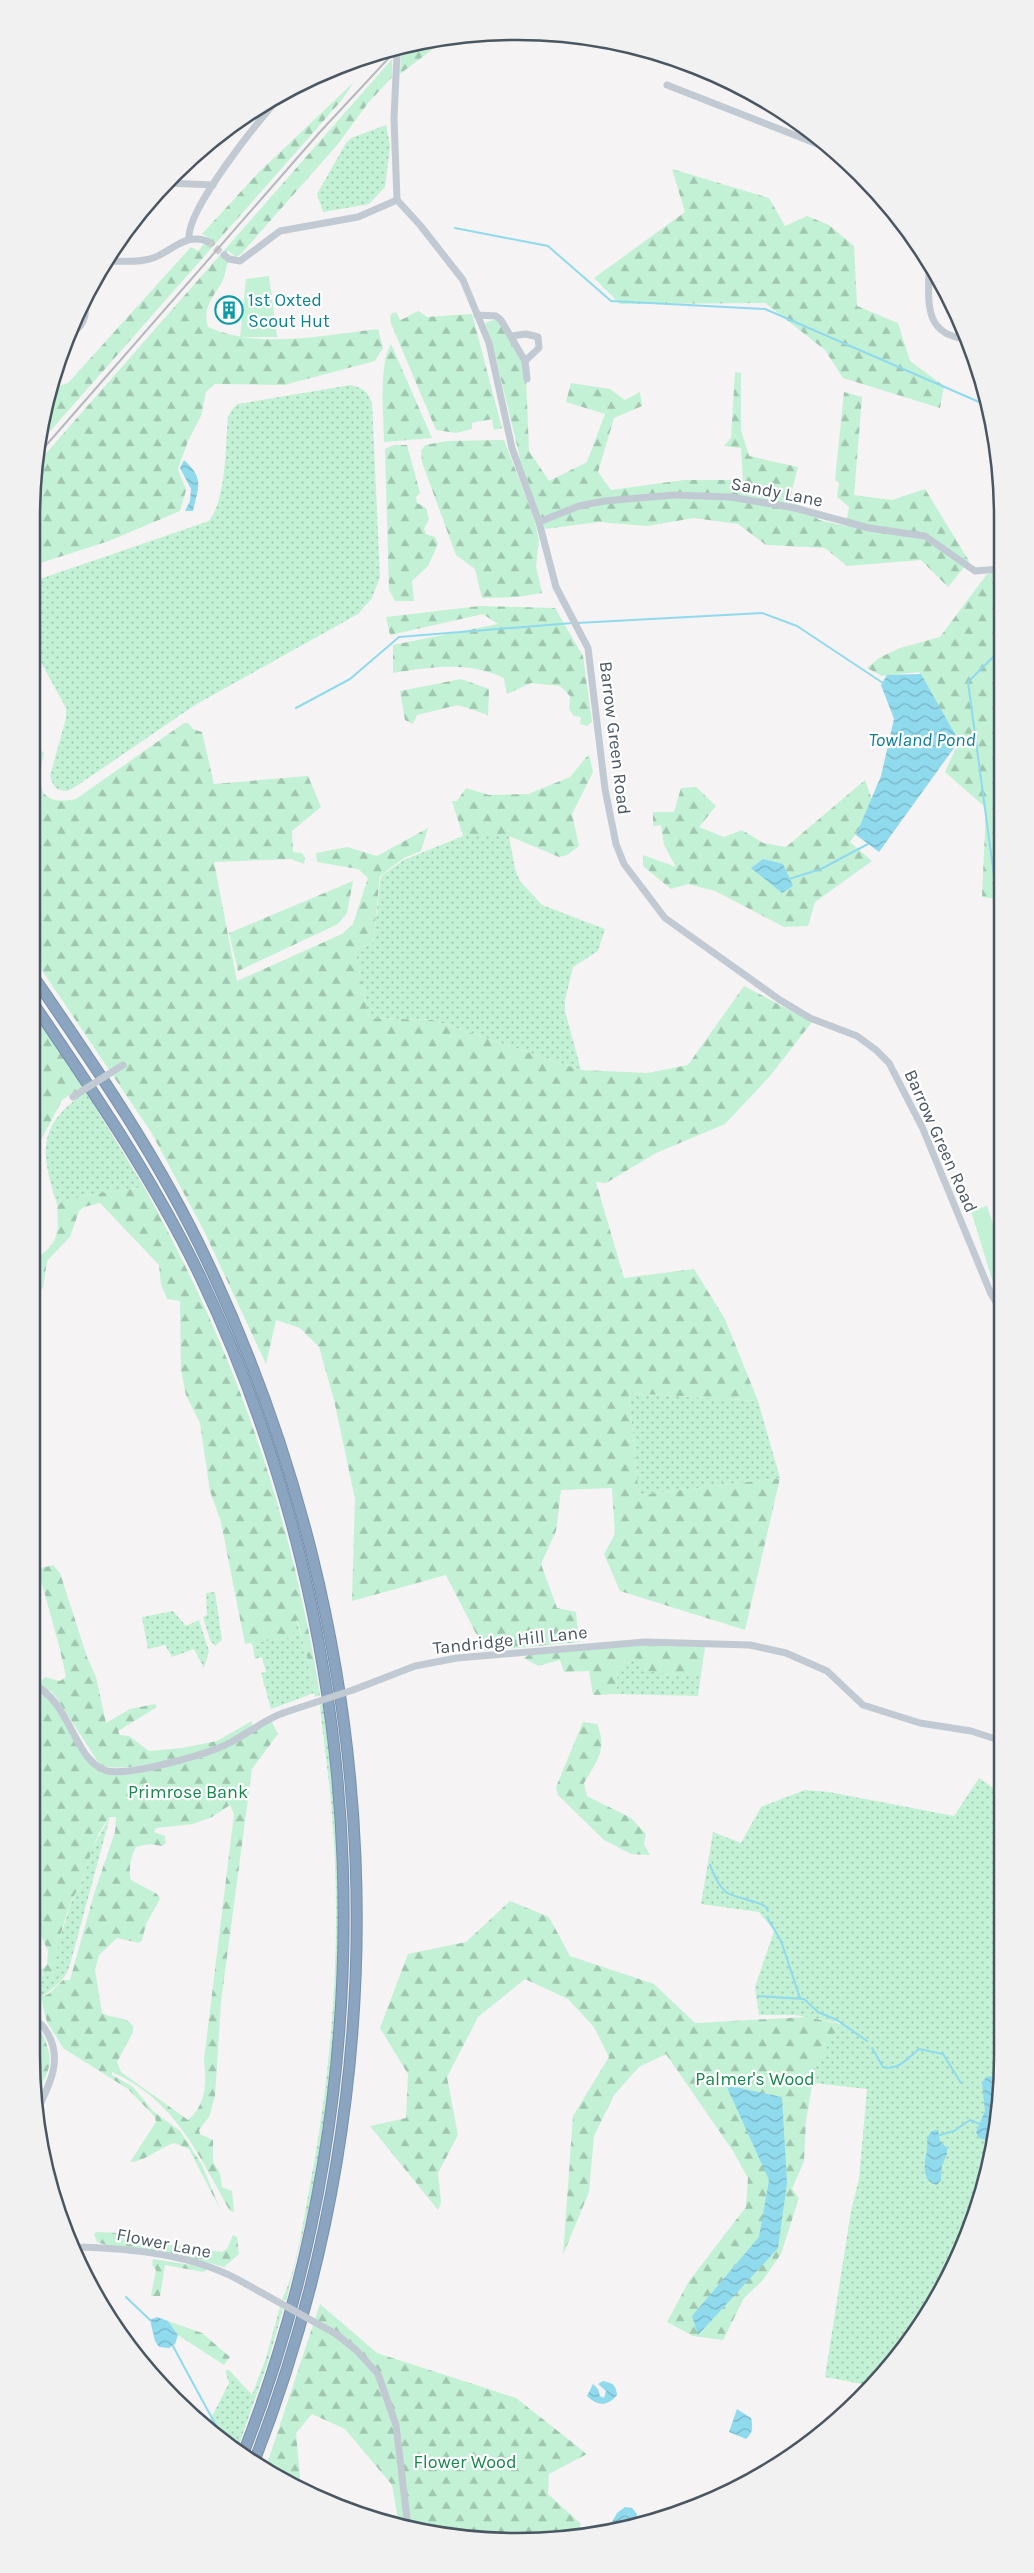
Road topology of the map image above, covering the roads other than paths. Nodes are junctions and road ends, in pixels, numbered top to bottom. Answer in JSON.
{"nodes":[{"id":1,"x":397,"y":55,"type":"edge"},
{"id":2,"x":666,"y":85,"type":"dead end"},
{"id":3,"x":259,"y":116,"type":"edge"},
{"id":4,"x":807,"y":139,"type":"edge"},
{"id":5,"x":177,"y":183,"type":"edge"},
{"id":6,"x":213,"y":185,"type":"junction"},
{"id":7,"x":397,"y":200,"type":"junction"},
{"id":8,"x":189,"y":239,"type":"junction"},
{"id":9,"x":207,"y":241,"type":"tunnel mouth"},
{"id":10,"x":224,"y":256,"type":"tunnel mouth"},
{"id":11,"x":115,"y":260,"type":"edge"},
{"id":12,"x":929,"y":277,"type":"edge"},
{"id":13,"x":477,"y":315,"type":"junction"},
{"id":14,"x":511,"y":336,"type":"junction"},
{"id":15,"x":960,"y":338,"type":"edge"},
{"id":16,"x":525,"y":361,"type":"junction"},
{"id":17,"x":527,"y":379,"type":"dead end"},
{"id":18,"x":539,"y":522,"type":"junction"},
{"id":19,"x":994,"y":569,"type":"edge"},
{"id":20,"x":40,"y":986,"type":"edge"},
{"id":21,"x":40,"y":1013,"type":"edge"},
{"id":22,"x":123,"y":1065,"type":"dead end"},
{"id":23,"x":73,"y":1097,"type":"dead end"},
{"id":24,"x":994,"y":1299,"type":"edge"},
{"id":25,"x":40,"y":1688,"type":"edge"},
{"id":26,"x":994,"y":1739,"type":"edge"},
{"id":27,"x":40,"y":2024,"type":"edge"},
{"id":28,"x":42,"y":2098,"type":"edge"},
{"id":29,"x":80,"y":2247,"type":"edge"},
{"id":30,"x":245,"y":2448,"type":"edge"},
{"id":31,"x":256,"y":2456,"type":"edge"},
{"id":32,"x":407,"y":2520,"type":"edge"}],
"edges":[{"from":1,"to":7,"type":"street"},
{"from":2,"to":4,"type":"street"},
{"from":3,"to":6,"type":"street"},
{"from":5,"to":6,"type":"street"},
{"from":6,"to":8,"type":"street"},
{"from":7,"to":10,"type":"street"},
{"from":7,"to":13,"type":"street","name":"Barrow Green Road"},
{"from":8,"to":9,"type":"street"},
{"from":8,"to":11,"type":"street"},
{"from":12,"to":15,"type":"street"},
{"from":13,"to":14,"type":"street"},
{"from":13,"to":18,"type":"street","name":"Barrow Green Road"},
{"from":14,"to":16,"type":"street"},
{"from":14,"to":16,"type":"street"},
{"from":16,"to":17,"type":"street"},
{"from":18,"to":19,"type":"street","name":"Sandy Lane"},
{"from":18,"to":24,"type":"street","name":"Barrow Green Road"},
{"from":20,"to":31,"type":"highway"},
{"from":21,"to":30,"type":"highway"},
{"from":22,"to":23,"type":"street","bridge":true},
{"from":25,"to":26,"type":"street","name":"Tandridge Hill Lane","bridge":true},
{"from":27,"to":28,"type":"street"},
{"from":29,"to":32,"type":"street","name":"Flower Lane","bridge":true}]}
